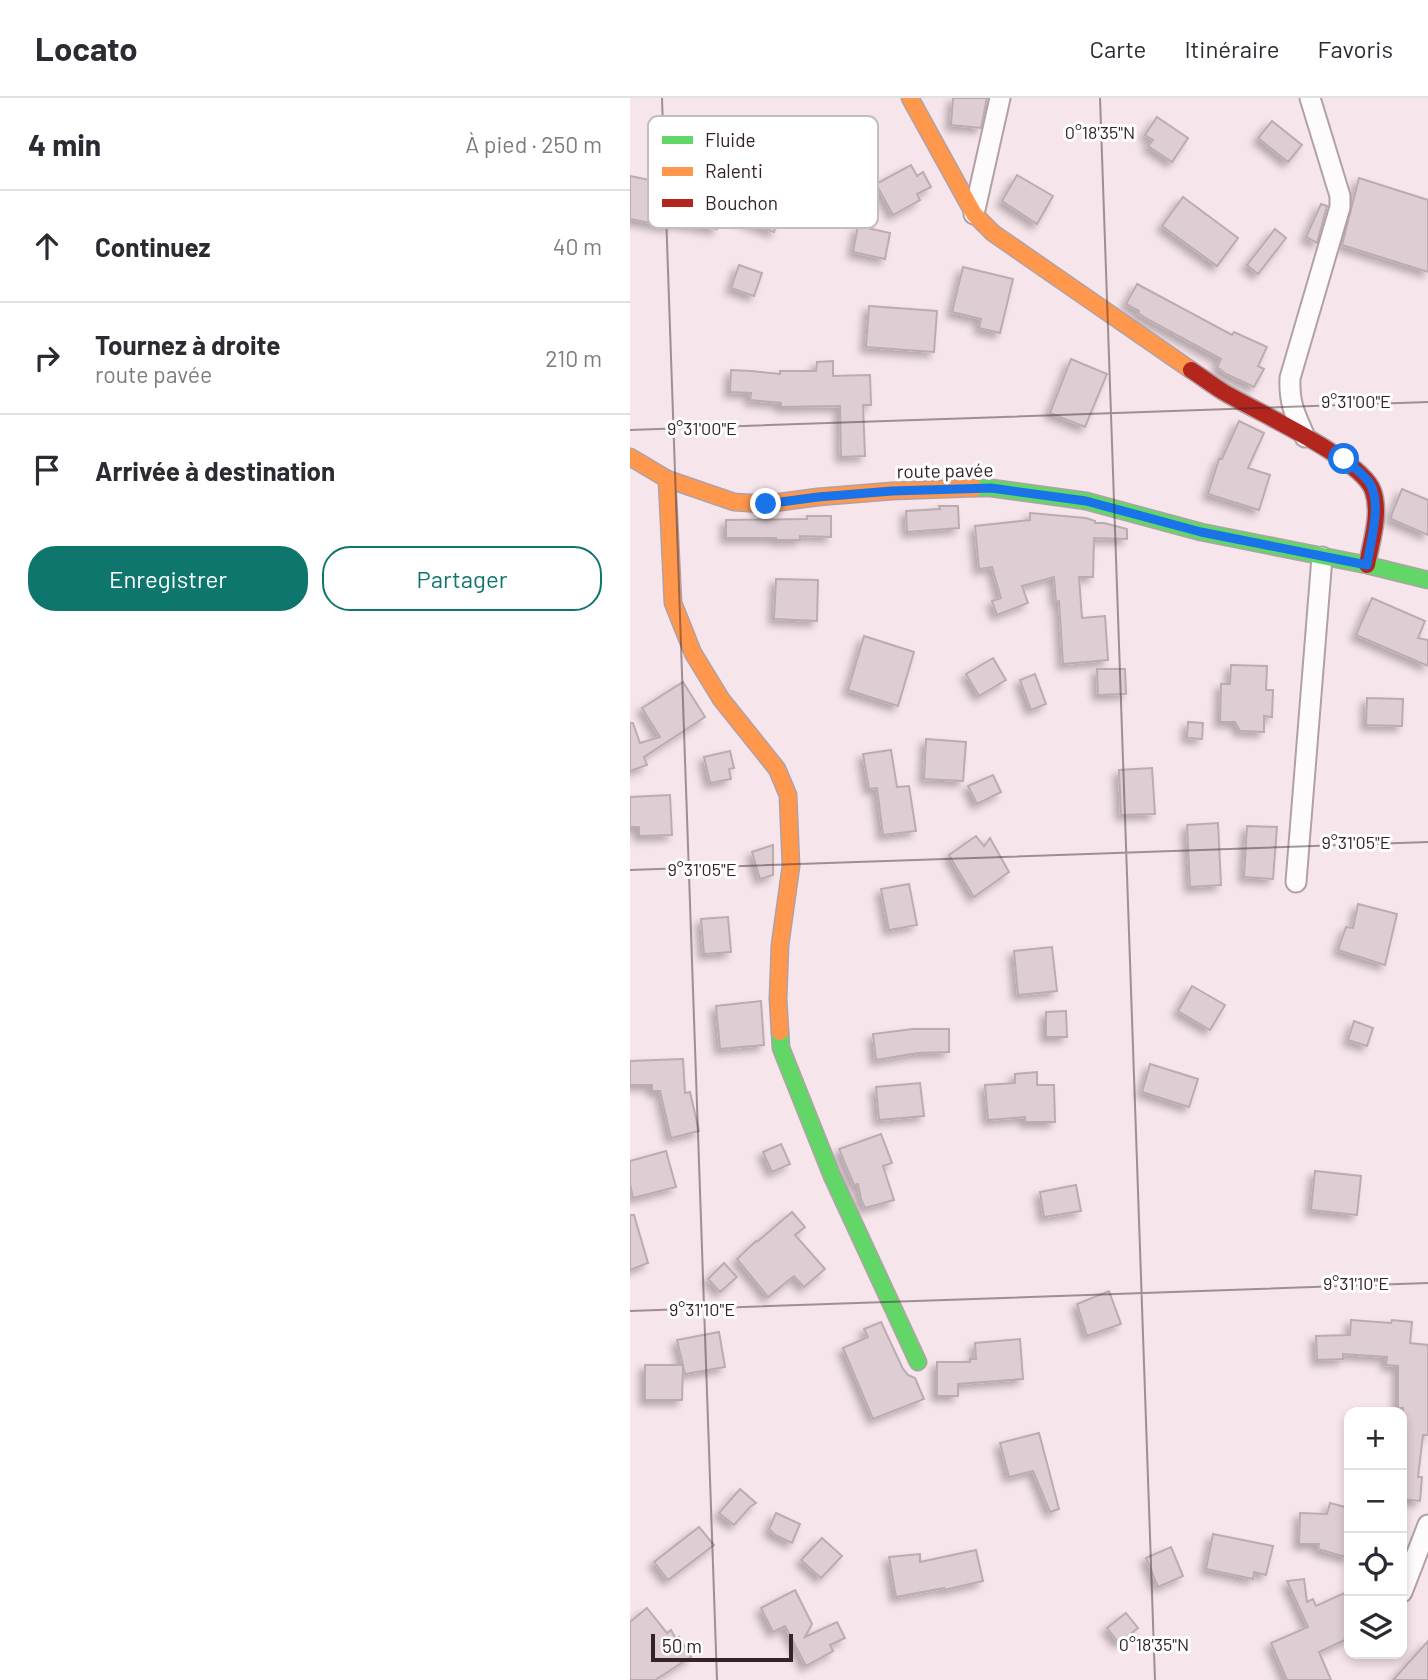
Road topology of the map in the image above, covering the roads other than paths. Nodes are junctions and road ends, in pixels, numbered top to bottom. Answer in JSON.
{"nodes":[{"id":1,"x":910,"y":98,"type":"edge"},
{"id":2,"x":1000,"y":98,"type":"edge"},
{"id":3,"x":1310,"y":98,"type":"edge"},
{"id":4,"x":974,"y":214,"type":"junction"},
{"id":5,"x":1305,"y":437,"type":"junction"},
{"id":6,"x":630,"y":457,"type":"edge"},
{"id":7,"x":667,"y":478,"type":"junction"},
{"id":8,"x":1322,"y":556,"type":"junction"},
{"id":9,"x":1367,"y":565,"type":"junction"},
{"id":10,"x":1428,"y":580,"type":"edge"},
{"id":11,"x":1296,"y":882,"type":"dead end"},
{"id":12,"x":918,"y":1362,"type":"dead end"},
{"id":13,"x":1428,"y":1525,"type":"edge"},
{"id":14,"x":1407,"y":1579,"type":"edge"}],
"edges":[{"from":1,"to":4,"type":"street"},
{"from":2,"to":4,"type":"street"},
{"from":3,"to":5,"type":"street"},
{"from":4,"to":5,"type":"street"},
{"from":5,"to":9,"type":"street"},
{"from":6,"to":7,"type":"street","name":"route pavée"},
{"from":7,"to":8,"type":"street","name":"route pavée"},
{"from":7,"to":12,"type":"street"},
{"from":8,"to":9,"type":"street","name":"route pavée"},
{"from":8,"to":11,"type":"street"},
{"from":9,"to":10,"type":"street","name":"route pavée"},
{"from":13,"to":14,"type":"street"}]}
